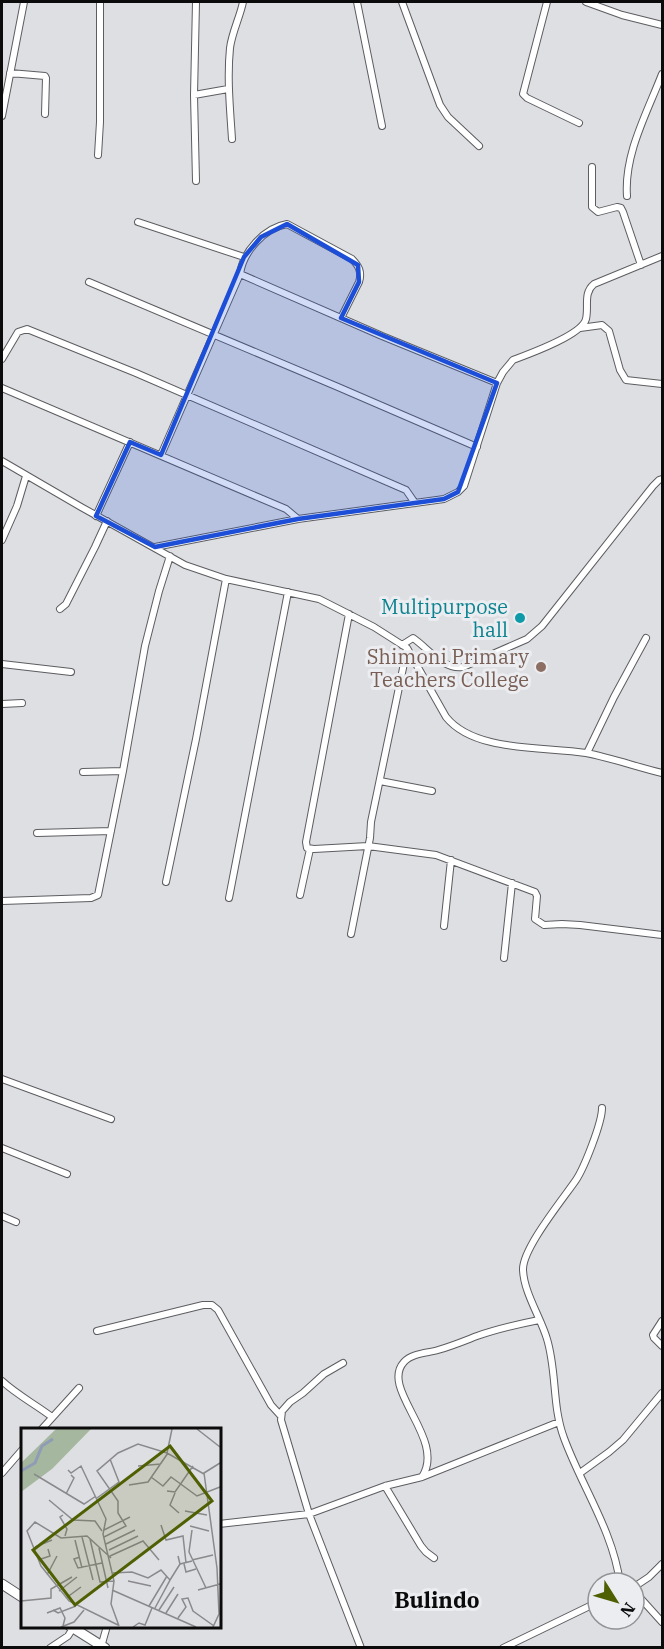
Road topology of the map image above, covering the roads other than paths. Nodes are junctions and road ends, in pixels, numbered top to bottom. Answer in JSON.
{"nodes":[{"id":1,"x":24,"y":2,"type":"edge"},
{"id":2,"x":100,"y":2,"type":"edge"},
{"id":3,"x":196,"y":2,"type":"edge"},
{"id":4,"x":243,"y":2,"type":"edge"},
{"id":5,"x":357,"y":2,"type":"edge"},
{"id":6,"x":402,"y":2,"type":"edge"},
{"id":7,"x":547,"y":2,"type":"edge"},
{"id":8,"x":586,"y":2,"type":"edge"},
{"id":9,"x":663,"y":25,"type":"edge"},
{"id":10,"x":10,"y":73,"type":"junction"},
{"id":11,"x":663,"y":74,"type":"edge"},
{"id":12,"x":228,"y":89,"type":"junction"},
{"id":13,"x":194,"y":95,"type":"junction"},
{"id":14,"x":45,"y":114,"type":"dead end"},
{"id":15,"x":2,"y":116,"type":"edge"},
{"id":16,"x":579,"y":123,"type":"dead end"},
{"id":17,"x":382,"y":126,"type":"dead end"},
{"id":18,"x":232,"y":139,"type":"dead end"},
{"id":19,"x":479,"y":146,"type":"dead end"},
{"id":20,"x":98,"y":154,"type":"dead end"},
{"id":21,"x":592,"y":167,"type":"dead end"},
{"id":22,"x":196,"y":182,"type":"dead end"},
{"id":23,"x":627,"y":196,"type":"dead end"},
{"id":24,"x":138,"y":222,"type":"dead end"},
{"id":25,"x":244,"y":256,"type":"junction"},
{"id":26,"x":663,"y":256,"type":"edge"},
{"id":27,"x":641,"y":264,"type":"junction"},
{"id":28,"x":240,"y":274,"type":"junction"},
{"id":29,"x":89,"y":282,"type":"dead end"},
{"id":30,"x":341,"y":318,"type":"junction"},
{"id":31,"x":580,"y":328,"type":"junction"},
{"id":32,"x":213,"y":334,"type":"junction"},
{"id":33,"x":2,"y":359,"type":"edge"},
{"id":34,"x":497,"y":383,"type":"junction"},
{"id":35,"x":663,"y":384,"type":"edge"},
{"id":36,"x":2,"y":388,"type":"edge"},
{"id":37,"x":187,"y":395,"type":"junction"},
{"id":38,"x":130,"y":442,"type":"junction"},
{"id":39,"x":477,"y":447,"type":"junction"},
{"id":40,"x":161,"y":456,"type":"junction"},
{"id":41,"x":2,"y":461,"type":"edge"},
{"id":42,"x":26,"y":476,"type":"junction"},
{"id":43,"x":663,"y":479,"type":"edge"},
{"id":44,"x":415,"y":503,"type":"junction"},
{"id":45,"x":96,"y":516,"type":"junction"},
{"id":46,"x":298,"y":519,"type":"junction"},
{"id":47,"x":106,"y":521,"type":"junction"},
{"id":48,"x":2,"y":540,"type":"edge"},
{"id":49,"x":155,"y":547,"type":"junction"},
{"id":50,"x":170,"y":556,"type":"junction"},
{"id":51,"x":226,"y":579,"type":"junction"},
{"id":52,"x":288,"y":592,"type":"junction"},
{"id":53,"x":60,"y":609,"type":"dead end"},
{"id":54,"x":349,"y":614,"type":"junction"},
{"id":55,"x":646,"y":638,"type":"dead end"},
{"id":56,"x":404,"y":646,"type":"junction"},
{"id":57,"x":2,"y":664,"type":"edge"},
{"id":58,"x":71,"y":672,"type":"dead end"},
{"id":59,"x":22,"y":703,"type":"dead end"},
{"id":60,"x":2,"y":704,"type":"edge"},
{"id":61,"x":587,"y":753,"type":"junction"},
{"id":62,"x":123,"y":771,"type":"junction"},
{"id":63,"x":83,"y":772,"type":"dead end"},
{"id":64,"x":663,"y":773,"type":"edge"},
{"id":65,"x":380,"y":781,"type":"junction"},
{"id":66,"x":432,"y":790,"type":"dead end"},
{"id":67,"x":111,"y":831,"type":"junction"},
{"id":68,"x":37,"y":833,"type":"dead end"},
{"id":69,"x":368,"y":846,"type":"junction"},
{"id":70,"x":310,"y":849,"type":"junction"},
{"id":71,"x":451,"y":860,"type":"junction"},
{"id":72,"x":166,"y":882,"type":"dead end"},
{"id":73,"x":512,"y":883,"type":"junction"},
{"id":74,"x":300,"y":895,"type":"dead end"},
{"id":75,"x":230,"y":898,"type":"dead end"},
{"id":76,"x":2,"y":901,"type":"edge"},
{"id":77,"x":444,"y":926,"type":"dead end"},
{"id":78,"x":351,"y":934,"type":"dead end"},
{"id":79,"x":663,"y":935,"type":"edge"},
{"id":80,"x":504,"y":958,"type":"dead end"},
{"id":81,"x":2,"y":1079,"type":"edge"},
{"id":82,"x":602,"y":1108,"type":"dead end"},
{"id":83,"x":111,"y":1119,"type":"dead end"},
{"id":84,"x":2,"y":1148,"type":"edge"},
{"id":85,"x":68,"y":1174,"type":"dead end"},
{"id":86,"x":2,"y":1216,"type":"edge"},
{"id":87,"x":16,"y":1222,"type":"dead end"},
{"id":88,"x":539,"y":1320,"type":"junction"},
{"id":89,"x":663,"y":1321,"type":"edge"},
{"id":90,"x":97,"y":1331,"type":"dead end"},
{"id":91,"x":663,"y":1346,"type":"edge"},
{"id":92,"x":343,"y":1363,"type":"dead end"},
{"id":93,"x":2,"y":1382,"type":"edge"},
{"id":94,"x":80,"y":1388,"type":"dead end"},
{"id":95,"x":663,"y":1393,"type":"edge"},
{"id":96,"x":281,"y":1416,"type":"junction"},
{"id":97,"x":52,"y":1417,"type":"junction"},
{"id":98,"x":559,"y":1422,"type":"junction"},
{"id":99,"x":43,"y":1428,"type":"edge"},
{"id":100,"x":21,"y":1451,"type":"edge"},
{"id":101,"x":2,"y":1473,"type":"edge"},
{"id":102,"x":580,"y":1473,"type":"junction"},
{"id":103,"x":422,"y":1477,"type":"junction"},
{"id":104,"x":386,"y":1486,"type":"junction"},
{"id":105,"x":309,"y":1514,"type":"junction"},
{"id":106,"x":220,"y":1524,"type":"edge"},
{"id":107,"x":434,"y":1558,"type":"dead end"},
{"id":108,"x":663,"y":1564,"type":"edge"},
{"id":109,"x":617,"y":1571,"type":"edge"},
{"id":110,"x":646,"y":1579,"type":"edge"},
{"id":111,"x":2,"y":1584,"type":"edge"},
{"id":112,"x":21,"y":1596,"type":"edge"},
{"id":113,"x":646,"y":1604,"type":"edge"},
{"id":114,"x":586,"y":1608,"type":"edge"},
{"id":115,"x":663,"y":1622,"type":"edge"},
{"id":116,"x":70,"y":1628,"type":"edge"},
{"id":117,"x":73,"y":1628,"type":"edge"},
{"id":118,"x":107,"y":1628,"type":"edge"},
{"id":119,"x":50,"y":1647,"type":"edge"},
{"id":120,"x":103,"y":1647,"type":"edge"},
{"id":121,"x":361,"y":1647,"type":"edge"},
{"id":122,"x":503,"y":1647,"type":"edge"}],
"edges":[{"from":1,"to":10,"type":"street"},
{"from":2,"to":20,"type":"street"},
{"from":3,"to":13,"type":"street"},
{"from":4,"to":12,"type":"street"},
{"from":5,"to":17,"type":"street"},
{"from":6,"to":19,"type":"street"},
{"from":7,"to":16,"type":"street"},
{"from":8,"to":9,"type":"street"},
{"from":10,"to":14,"type":"street"},
{"from":10,"to":15,"type":"street"},
{"from":11,"to":23,"type":"street"},
{"from":12,"to":13,"type":"street"},
{"from":12,"to":18,"type":"street"},
{"from":13,"to":22,"type":"street"},
{"from":21,"to":27,"type":"street"},
{"from":24,"to":25,"type":"street"},
{"from":25,"to":28,"type":"street"},
{"from":25,"to":30,"type":"street"},
{"from":26,"to":27,"type":"street"},
{"from":27,"to":31,"type":"street"},
{"from":28,"to":30,"type":"street"},
{"from":28,"to":32,"type":"street"},
{"from":29,"to":32,"type":"street"},
{"from":30,"to":34,"type":"street"},
{"from":31,"to":34,"type":"street"},
{"from":31,"to":35,"type":"street"},
{"from":32,"to":37,"type":"street"},
{"from":32,"to":39,"type":"street"},
{"from":33,"to":37,"type":"street"},
{"from":34,"to":39,"type":"street"},
{"from":36,"to":38,"type":"street"},
{"from":37,"to":40,"type":"street"},
{"from":37,"to":44,"type":"street"},
{"from":38,"to":40,"type":"street"},
{"from":38,"to":45,"type":"street"},
{"from":39,"to":44,"type":"street"},
{"from":40,"to":46,"type":"street"},
{"from":41,"to":42,"type":"street"},
{"from":42,"to":45,"type":"street"},
{"from":42,"to":48,"type":"street"},
{"from":43,"to":56,"type":"street"},
{"from":44,"to":46,"type":"street"},
{"from":45,"to":47,"type":"street"},
{"from":46,"to":49,"type":"street"},
{"from":47,"to":49,"type":"street"},
{"from":47,"to":53,"type":"street"},
{"from":49,"to":50,"type":"street"},
{"from":50,"to":51,"type":"street"},
{"from":50,"to":62,"type":"street"},
{"from":51,"to":52,"type":"street"},
{"from":51,"to":72,"type":"street"},
{"from":52,"to":54,"type":"street"},
{"from":52,"to":75,"type":"street"},
{"from":54,"to":56,"type":"street"},
{"from":54,"to":70,"type":"street"},
{"from":55,"to":61,"type":"street"},
{"from":56,"to":61,"type":"street"},
{"from":56,"to":65,"type":"street"},
{"from":57,"to":58,"type":"street"},
{"from":59,"to":60,"type":"street"},
{"from":61,"to":64,"type":"street"},
{"from":62,"to":63,"type":"street"},
{"from":62,"to":67,"type":"street"},
{"from":65,"to":66,"type":"street"},
{"from":65,"to":69,"type":"street"},
{"from":67,"to":68,"type":"street"},
{"from":67,"to":76,"type":"street"},
{"from":69,"to":70,"type":"street"},
{"from":69,"to":71,"type":"street"},
{"from":69,"to":78,"type":"street"},
{"from":70,"to":74,"type":"street"},
{"from":71,"to":73,"type":"street"},
{"from":71,"to":77,"type":"street"},
{"from":73,"to":79,"type":"street"},
{"from":73,"to":80,"type":"street"},
{"from":81,"to":83,"type":"street"},
{"from":82,"to":88,"type":"street"},
{"from":84,"to":85,"type":"street"},
{"from":86,"to":87,"type":"street"},
{"from":88,"to":98,"type":"street"},
{"from":88,"to":103,"type":"street"},
{"from":89,"to":91,"type":"street"},
{"from":90,"to":96,"type":"street"},
{"from":92,"to":96,"type":"street"},
{"from":93,"to":97,"type":"street"},
{"from":94,"to":97,"type":"street"},
{"from":95,"to":102,"type":"street"},
{"from":96,"to":105,"type":"street"},
{"from":97,"to":99,"type":"street"},
{"from":98,"to":102,"type":"street"},
{"from":98,"to":103,"type":"street"},
{"from":100,"to":101,"type":"street"},
{"from":102,"to":109,"type":"street"},
{"from":103,"to":104,"type":"street"},
{"from":104,"to":105,"type":"street"},
{"from":104,"to":107,"type":"street"},
{"from":105,"to":106,"type":"street"},
{"from":105,"to":121,"type":"street"},
{"from":108,"to":110,"type":"street"},
{"from":111,"to":112,"type":"main road"},
{"from":113,"to":115,"type":"street"},
{"from":114,"to":122,"type":"street"},
{"from":116,"to":119,"type":"street"},
{"from":117,"to":120,"type":"main road"},
{"from":118,"to":120,"type":"street"}]}
